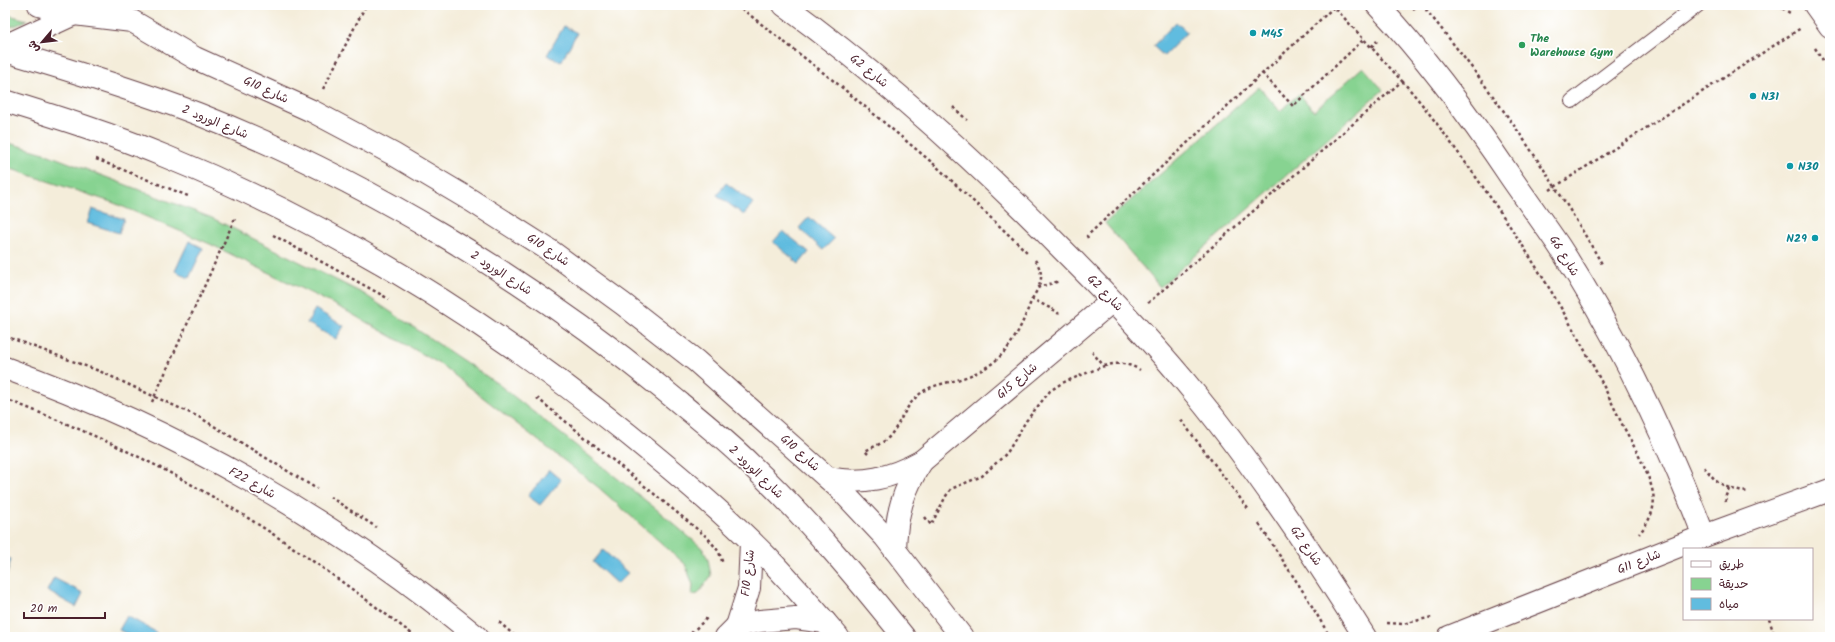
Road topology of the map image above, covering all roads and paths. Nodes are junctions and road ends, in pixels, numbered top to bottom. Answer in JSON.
{"nodes":[{"id":1,"x":39,"y":5,"type":"edge"},
{"id":2,"x":366,"y":5,"type":"edge"},
{"id":3,"x":737,"y":5,"type":"edge"},
{"id":4,"x":784,"y":5,"type":"edge"},
{"id":5,"x":1377,"y":5,"type":"edge"},
{"id":6,"x":1698,"y":5,"type":"edge"},
{"id":7,"x":1334,"y":6,"type":"edge"},
{"id":8,"x":74,"y":14,"type":"junction"},
{"id":9,"x":1822,"y":15,"type":"edge"},
{"id":10,"x":1396,"y":24,"type":"junction"},
{"id":11,"x":1364,"y":40,"type":"junction"},
{"id":12,"x":5,"y":46,"type":"edge"},
{"id":13,"x":1371,"y":47,"type":"junction"},
{"id":14,"x":5,"y":50,"type":"edge"},
{"id":15,"x":1262,"y":73,"type":"junction"},
{"id":16,"x":1402,"y":81,"type":"junction"},
{"id":17,"x":5,"y":101,"type":"edge"},
{"id":18,"x":1572,"y":101,"type":"dead end"},
{"id":19,"x":312,"y":111,"type":"junction"},
{"id":20,"x":92,"y":157,"type":"dead end"},
{"id":21,"x":193,"y":198,"type":"dead end"},
{"id":22,"x":1529,"y":203,"type":"junction"},
{"id":23,"x":229,"y":212,"type":"dead end"},
{"id":24,"x":271,"y":234,"type":"dead end"},
{"id":25,"x":1078,"y":266,"type":"junction"},
{"id":26,"x":1039,"y":287,"type":"junction"},
{"id":27,"x":1143,"y":298,"type":"dead end"},
{"id":28,"x":1032,"y":299,"type":"dead end"},
{"id":29,"x":1112,"y":301,"type":"junction"},
{"id":30,"x":396,"y":303,"type":"dead end"},
{"id":31,"x":1104,"y":366,"type":"dead end"},
{"id":32,"x":5,"y":368,"type":"edge"},
{"id":33,"x":1143,"y":372,"type":"dead end"},
{"id":34,"x":533,"y":395,"type":"dead end"},
{"id":35,"x":5,"y":399,"type":"edge"},
{"id":36,"x":1180,"y":418,"type":"dead end"},
{"id":37,"x":141,"y":425,"type":"junction"},
{"id":38,"x":922,"y":460,"type":"junction"},
{"id":39,"x":828,"y":478,"type":"junction"},
{"id":40,"x":1830,"y":490,"type":"edge"},
{"id":41,"x":1253,"y":516,"type":"dead end"},
{"id":42,"x":1650,"y":517,"type":"dead end"},
{"id":43,"x":1257,"y":522,"type":"dead end"},
{"id":44,"x":1704,"y":536,"type":"junction"},
{"id":45,"x":751,"y":542,"type":"junction"},
{"id":46,"x":895,"y":550,"type":"junction"},
{"id":47,"x":724,"y":567,"type":"dead end"},
{"id":48,"x":709,"y":616,"type":"dead end"},
{"id":49,"x":1769,"y":620,"type":"edge"},
{"id":50,"x":832,"y":630,"type":"edge"},
{"id":51,"x":731,"y":632,"type":"edge"},
{"id":52,"x":416,"y":637,"type":"edge"},
{"id":53,"x":476,"y":637,"type":"edge"},
{"id":54,"x":687,"y":637,"type":"edge"},
{"id":55,"x":904,"y":637,"type":"edge"},
{"id":56,"x":962,"y":637,"type":"edge"},
{"id":57,"x":1330,"y":637,"type":"edge"},
{"id":58,"x":1364,"y":637,"type":"edge"},
{"id":59,"x":1449,"y":637,"type":"edge"},
{"id":60,"x":1775,"y":637,"type":"edge"}],
"edges":[{"from":1,"to":8,"type":"street","name":"G10 شارع"},
{"from":2,"to":19,"type":"path"},
{"from":3,"to":26,"type":"path"},
{"from":4,"to":25,"type":"street","name":"G2 شارع"},
{"from":5,"to":10,"type":"street","name":"G6 شارع"},
{"from":6,"to":18,"type":"lane"},
{"from":7,"to":11,"type":"path"},
{"from":7,"to":15,"type":"path"},
{"from":8,"to":12,"type":"street"},
{"from":8,"to":19,"type":"street","name":"G10 شارع"},
{"from":9,"to":22,"type":"path"},
{"from":10,"to":13,"type":"path"},
{"from":10,"to":22,"type":"street","name":"G6 شارع"},
{"from":11,"to":13,"type":"path"},
{"from":11,"to":15,"type":"path"},
{"from":13,"to":16,"type":"path"},
{"from":14,"to":55,"type":"street","name":"شارع الورود 2"},
{"from":15,"to":25,"type":"path"},
{"from":16,"to":27,"type":"path"},
{"from":16,"to":42,"type":"path"},
{"from":17,"to":45,"type":"street"},
{"from":19,"to":39,"type":"street","name":"G10 شارع"},
{"from":20,"to":21,"type":"path"},
{"from":22,"to":44,"type":"street","name":"G6 شارع"},
{"from":23,"to":37,"type":"path"},
{"from":24,"to":30,"type":"path"},
{"from":25,"to":26,"type":"path"},
{"from":25,"to":29,"type":"street","name":"G2 شارع"},
{"from":26,"to":28,"type":"path"},
{"from":29,"to":38,"type":"street","name":"G15 شارع"},
{"from":29,"to":58,"type":"street","name":"G2 شارع"},
{"from":31,"to":33,"type":"path"},
{"from":32,"to":37,"type":"street","name":"F22 شارع"},
{"from":34,"to":47,"type":"path"},
{"from":35,"to":52,"type":"path"},
{"from":36,"to":41,"type":"path"},
{"from":37,"to":53,"type":"street","name":"F22 شارع"},
{"from":38,"to":39,"type":"street","name":"G15 شارع"},
{"from":38,"to":46,"type":"street","name":"G15 شارع"},
{"from":39,"to":46,"type":"street","name":"G10 شارع"},
{"from":40,"to":44,"type":"street","name":"G11 شارع"},
{"from":43,"to":57,"type":"path"},
{"from":44,"to":59,"type":"street","name":"G11 شارع"},
{"from":45,"to":50,"type":"street"},
{"from":45,"to":51,"type":"street","name":"F10 شارع"},
{"from":46,"to":56,"type":"street","name":"G10 شارع"},
{"from":48,"to":54,"type":"path"},
{"from":49,"to":60,"type":"path"},
{"from":50,"to":51,"type":"street","name":"F10 شارع"}]}
